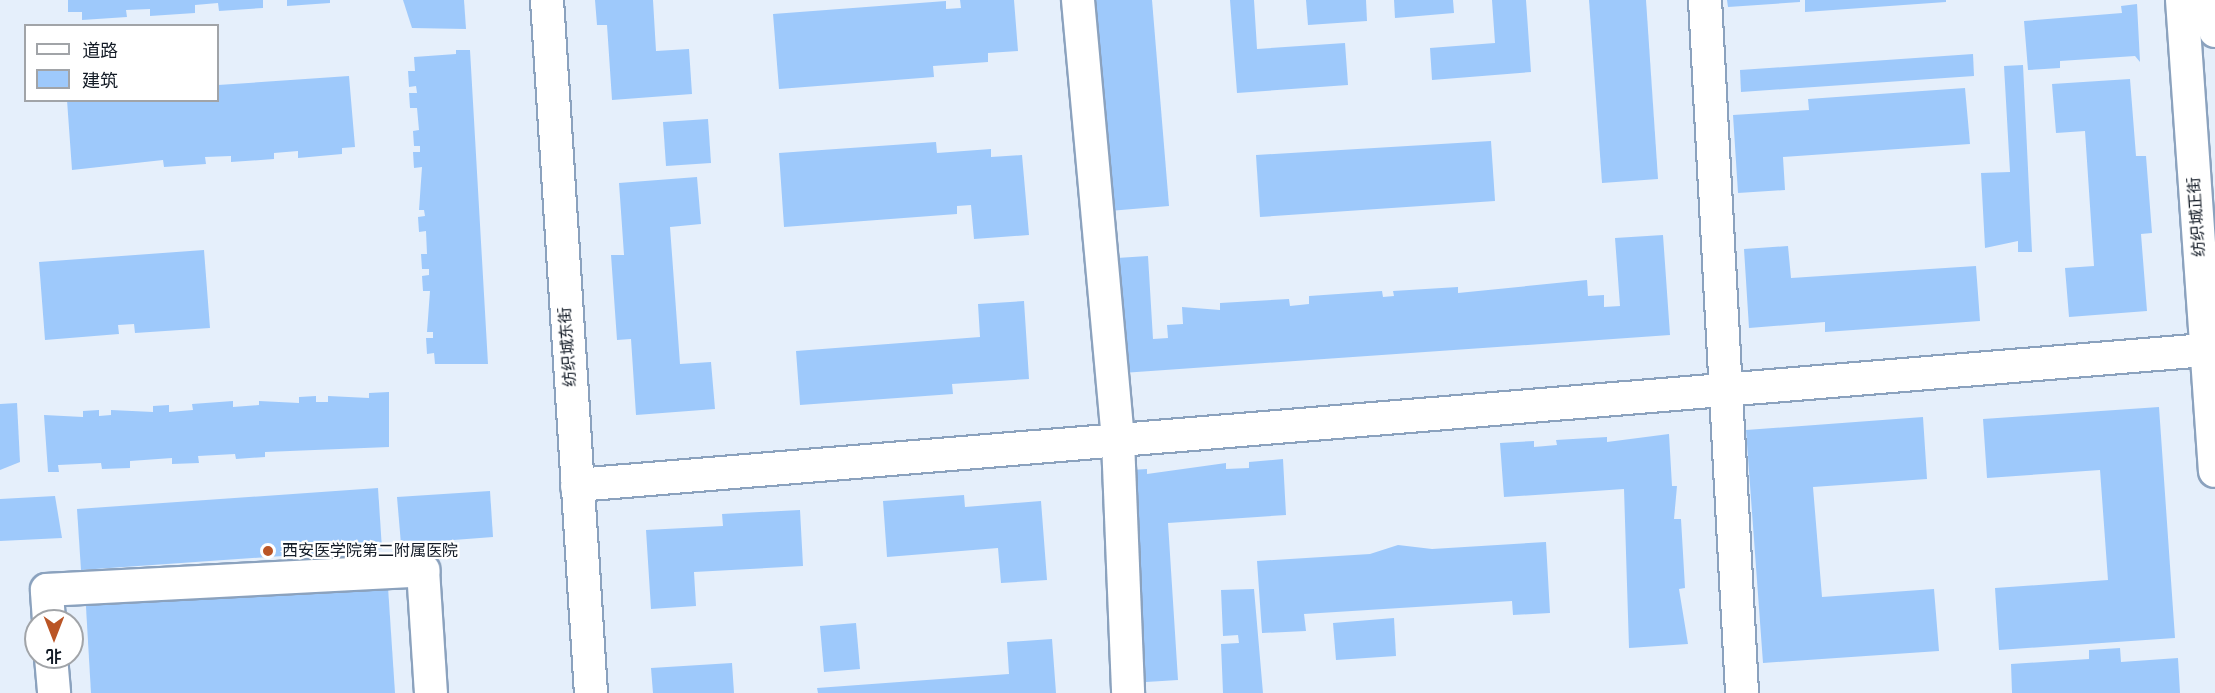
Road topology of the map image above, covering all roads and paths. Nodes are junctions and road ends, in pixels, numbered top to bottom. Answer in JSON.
{"nodes":[{"id":1,"x":547,"y":0,"type":"edge"},
{"id":2,"x":1078,"y":0,"type":"edge"},
{"id":3,"x":1705,"y":0,"type":"edge"},
{"id":4,"x":2182,"y":0,"type":"edge"},
{"id":5,"x":2213,"y":0,"type":"edge"},
{"id":6,"x":2215,"y":31,"type":"edge"},
{"id":7,"x":2206,"y":350,"type":"junction"},
{"id":8,"x":1724,"y":394,"type":"junction"},
{"id":9,"x":1118,"y":441,"type":"junction"},
{"id":10,"x":2215,"y":471,"type":"edge"},
{"id":11,"x":577,"y":485,"type":"junction"},
{"id":12,"x":48,"y":609,"type":"edge"},
{"id":13,"x":52,"y":669,"type":"edge"},
{"id":14,"x":54,"y":693,"type":"edge"},
{"id":15,"x":431,"y":693,"type":"edge"},
{"id":16,"x":591,"y":693,"type":"edge"},
{"id":17,"x":1128,"y":693,"type":"edge"},
{"id":18,"x":1742,"y":693,"type":"edge"}],
"edges":[{"from":1,"to":11,"type":"street","name":"纺织城东街"},
{"from":2,"to":9,"type":"street"},
{"from":3,"to":8,"type":"street"},
{"from":4,"to":7,"type":"street","name":"纺织城正街"},
{"from":5,"to":6,"type":"street"},
{"from":7,"to":8,"type":"street"},
{"from":7,"to":10,"type":"street","name":"纺织城正街"},
{"from":8,"to":9,"type":"street"},
{"from":8,"to":18,"type":"street"},
{"from":9,"to":11,"type":"street"},
{"from":9,"to":17,"type":"street"},
{"from":11,"to":16,"type":"street","name":"纺织城东街"},
{"from":12,"to":15,"type":"street"},
{"from":13,"to":14,"type":"street"}]}
